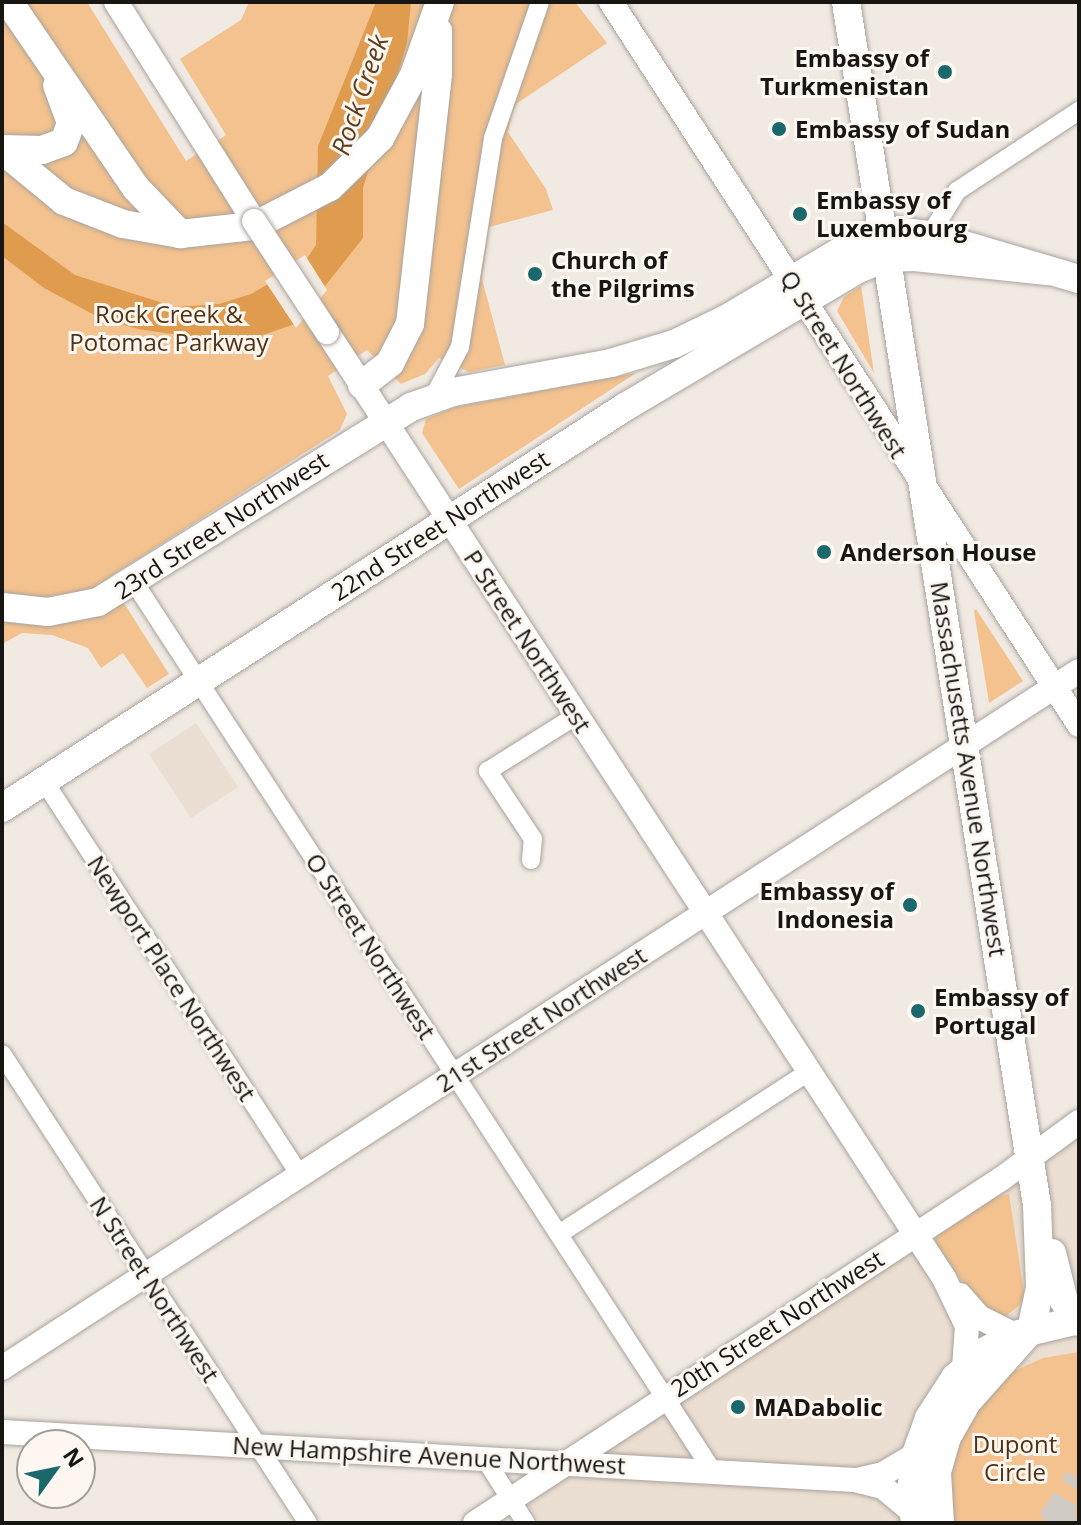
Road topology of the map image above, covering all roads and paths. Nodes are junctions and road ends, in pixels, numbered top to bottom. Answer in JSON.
{"nodes":[{"id":1,"x":9,"y":2,"type":"edge"},
{"id":2,"x":116,"y":2,"type":"edge"},
{"id":3,"x":540,"y":2,"type":"edge"},
{"id":4,"x":611,"y":2,"type":"edge"},
{"id":5,"x":846,"y":2,"type":"edge"},
{"id":6,"x":439,"y":5,"type":"edge"},
{"id":7,"x":31,"y":35,"type":"junction"},
{"id":8,"x":1079,"y":111,"type":"edge"},
{"id":9,"x":2,"y":150,"type":"edge"},
{"id":10,"x":947,"y":206,"type":"junction"},
{"id":11,"x":180,"y":234,"type":"junction"},
{"id":12,"x":944,"y":238,"type":"junction"},
{"id":13,"x":885,"y":246,"type":"junction"},
{"id":14,"x":1047,"y":271,"type":"junction"},
{"id":15,"x":1079,"y":279,"type":"edge"},
{"id":16,"x":797,"y":292,"type":"junction"},
{"id":17,"x":687,"y":354,"type":"junction"},
{"id":18,"x":354,"y":374,"type":"junction"},
{"id":19,"x":433,"y":398,"type":"junction"},
{"id":20,"x":384,"y":421,"type":"junction"},
{"id":21,"x":926,"y":492,"type":"junction"},
{"id":22,"x":449,"y":519,"type":"junction"},
{"id":23,"x":134,"y":582,"type":"junction"},
{"id":24,"x":2,"y":607,"type":"edge"},
{"id":25,"x":1079,"y":671,"type":"edge"},
{"id":26,"x":199,"y":681,"type":"junction"},
{"id":27,"x":1054,"y":687,"type":"junction"},
{"id":28,"x":577,"y":715,"type":"junction"},
{"id":29,"x":1079,"y":725,"type":"edge"},
{"id":30,"x":965,"y":745,"type":"junction"},
{"id":31,"x":44,"y":781,"type":"junction"},
{"id":32,"x":2,"y":808,"type":"edge"},
{"id":33,"x":531,"y":860,"type":"dead end"},
{"id":34,"x":706,"y":912,"type":"junction"},
{"id":35,"x":2,"y":1054,"type":"edge"},
{"id":36,"x":810,"y":1071,"type":"junction"},
{"id":37,"x":455,"y":1075,"type":"junction"},
{"id":38,"x":1079,"y":1122,"type":"edge"},
{"id":39,"x":1030,"y":1157,"type":"junction"},
{"id":40,"x":300,"y":1175,"type":"junction"},
{"id":41,"x":1037,"y":1205,"type":"junction"},
{"id":42,"x":559,"y":1234,"type":"junction"},
{"id":43,"x":916,"y":1234,"type":"junction"},
{"id":44,"x":145,"y":1275,"type":"junction"},
{"id":45,"x":944,"y":1278,"type":"junction"},
{"id":46,"x":1079,"y":1321,"type":"edge"},
{"id":47,"x":1023,"y":1332,"type":"junction"},
{"id":48,"x":2,"y":1368,"type":"edge"},
{"id":49,"x":964,"y":1369,"type":"junction"},
{"id":50,"x":664,"y":1396,"type":"junction"},
{"id":51,"x":2,"y":1432,"type":"edge"},
{"id":52,"x":257,"y":1445,"type":"junction"},
{"id":53,"x":916,"y":1454,"type":"junction"},
{"id":54,"x":485,"y":1459,"type":"junction"},
{"id":55,"x":563,"y":1464,"type":"junction"},
{"id":56,"x":712,"y":1470,"type":"junction"},
{"id":57,"x":855,"y":1480,"type":"junction"},
{"id":58,"x":511,"y":1499,"type":"junction"},
{"id":59,"x":914,"y":1517,"type":"edge"},
{"id":60,"x":308,"y":1523,"type":"edge"},
{"id":61,"x":475,"y":1523,"type":"edge"},
{"id":62,"x":526,"y":1523,"type":"edge"},
{"id":63,"x":940,"y":1523,"type":"edge"}],
"edges":[{"from":1,"to":7,"type":"main road"},
{"from":2,"to":18,"type":"main road","name":"P Street Northwest","bridge":true},
{"from":3,"to":19,"type":"street"},
{"from":4,"to":16,"type":"main road","name":"Q Street Northwest"},
{"from":5,"to":13,"type":"main road","name":"Massachusetts Avenue Northwest"},
{"from":6,"to":11,"type":"main road"},
{"from":6,"to":18,"type":"main road"},
{"from":7,"to":9,"type":"main road"},
{"from":7,"to":11,"type":"main road"},
{"from":8,"to":10,"type":"street"},
{"from":9,"to":11,"type":"main road"},
{"from":10,"to":12,"type":"street"},
{"from":10,"to":12,"type":"street"},
{"from":12,"to":13,"type":"main road"},
{"from":12,"to":14,"type":"main road"},
{"from":13,"to":14,"type":"main road"},
{"from":13,"to":16,"type":"main road","name":"22nd Street Northwest"},
{"from":13,"to":21,"type":"main road","name":"Massachusetts Avenue Northwest"},
{"from":14,"to":15,"type":"main road"},
{"from":16,"to":17,"type":"main road","name":"22nd Street Northwest"},
{"from":16,"to":21,"type":"main road","name":"Q Street Northwest"},
{"from":17,"to":19,"type":"main road","name":"22nd Street Northwest"},
{"from":17,"to":22,"type":"main road","name":"22nd Street Northwest"},
{"from":18,"to":20,"type":"main road","name":"P Street Northwest"},
{"from":19,"to":20,"type":"main road","name":"22nd Street Northwest"},
{"from":20,"to":22,"type":"main road","name":"P Street Northwest"},
{"from":20,"to":23,"type":"main road","name":"23rd Street Northwest"},
{"from":21,"to":27,"type":"main road","name":"Q Street Northwest"},
{"from":21,"to":30,"type":"main road","name":"Massachusetts Avenue Northwest"},
{"from":22,"to":26,"type":"main road","name":"22nd Street Northwest"},
{"from":22,"to":28,"type":"main road","name":"P Street Northwest"},
{"from":23,"to":24,"type":"main road","name":"23rd Street Northwest"},
{"from":23,"to":26,"type":"street","name":"O Street Northwest"},
{"from":25,"to":27,"type":"main road","name":"21st Street Northwest"},
{"from":26,"to":31,"type":"main road","name":"22nd Street Northwest"},
{"from":26,"to":37,"type":"street","name":"O Street Northwest"},
{"from":27,"to":29,"type":"main road","name":"Q Street Northwest"},
{"from":27,"to":30,"type":"main road","name":"21st Street Northwest"},
{"from":28,"to":33,"type":"street"},
{"from":28,"to":34,"type":"main road","name":"P Street Northwest"},
{"from":30,"to":34,"type":"main road","name":"21st Street Northwest"},
{"from":30,"to":39,"type":"main road","name":"Massachusetts Avenue Northwest"},
{"from":31,"to":32,"type":"main road","name":"22nd Street Northwest"},
{"from":31,"to":40,"type":"street","name":"Newport Place Northwest"},
{"from":34,"to":36,"type":"main road","name":"P Street Northwest"},
{"from":34,"to":37,"type":"main road","name":"21st Street Northwest"},
{"from":35,"to":44,"type":"street","name":"N Street Northwest"},
{"from":36,"to":42,"type":"street"},
{"from":36,"to":43,"type":"main road","name":"P Street Northwest"},
{"from":37,"to":40,"type":"main road","name":"21st Street Northwest"},
{"from":37,"to":42,"type":"street","name":"O Street Northwest"},
{"from":38,"to":39,"type":"main road","name":"20th Street Northwest"},
{"from":39,"to":41,"type":"main road","name":"Massachusetts Avenue Northwest"},
{"from":39,"to":43,"type":"main road","name":"20th Street Northwest"},
{"from":40,"to":44,"type":"main road","name":"21st Street Northwest"},
{"from":41,"to":46,"type":"main road","name":"Massachusetts Avenue Northwest"},
{"from":41,"to":47,"type":"main road","name":"Massachusetts Avenue Northwest"},
{"from":42,"to":50,"type":"street","name":"O Street Northwest"},
{"from":43,"to":45,"type":"main road","name":"P Street Northwest"},
{"from":43,"to":50,"type":"main road","name":"20th Street Northwest"},
{"from":44,"to":48,"type":"main road","name":"21st Street Northwest"},
{"from":44,"to":52,"type":"street","name":"N Street Northwest"},
{"from":45,"to":47,"type":"main road","name":"P Street Northwest"},
{"from":45,"to":49,"type":"main road","name":"P Street Northwest"},
{"from":46,"to":47,"type":"main road"},
{"from":47,"to":49,"type":"main road"},
{"from":47,"to":63,"type":"main road"},
{"from":49,"to":53,"type":"main road"},
{"from":50,"to":55,"type":"main road","name":"20th Street Northwest"},
{"from":50,"to":56,"type":"street","name":"O Street Northwest"},
{"from":51,"to":52,"type":"main road","name":"New Hampshire Avenue Northwest"},
{"from":52,"to":54,"type":"main road","name":"New Hampshire Avenue Northwest"},
{"from":52,"to":60,"type":"street","name":"N Street Northwest"},
{"from":53,"to":57,"type":"main road","name":"New Hampshire Avenue Northwest"},
{"from":53,"to":59,"type":"main road"},
{"from":54,"to":55,"type":"main road","name":"New Hampshire Avenue Northwest"},
{"from":54,"to":58,"type":"street"},
{"from":55,"to":56,"type":"main road","name":"New Hampshire Avenue Northwest"},
{"from":55,"to":58,"type":"main road","name":"20th Street Northwest"},
{"from":56,"to":57,"type":"main road","name":"New Hampshire Avenue Northwest"},
{"from":57,"to":59,"type":"main road","name":"New Hampshire Avenue Northwest"},
{"from":58,"to":61,"type":"main road","name":"20th Street Northwest"},
{"from":58,"to":62,"type":"street"}]}
